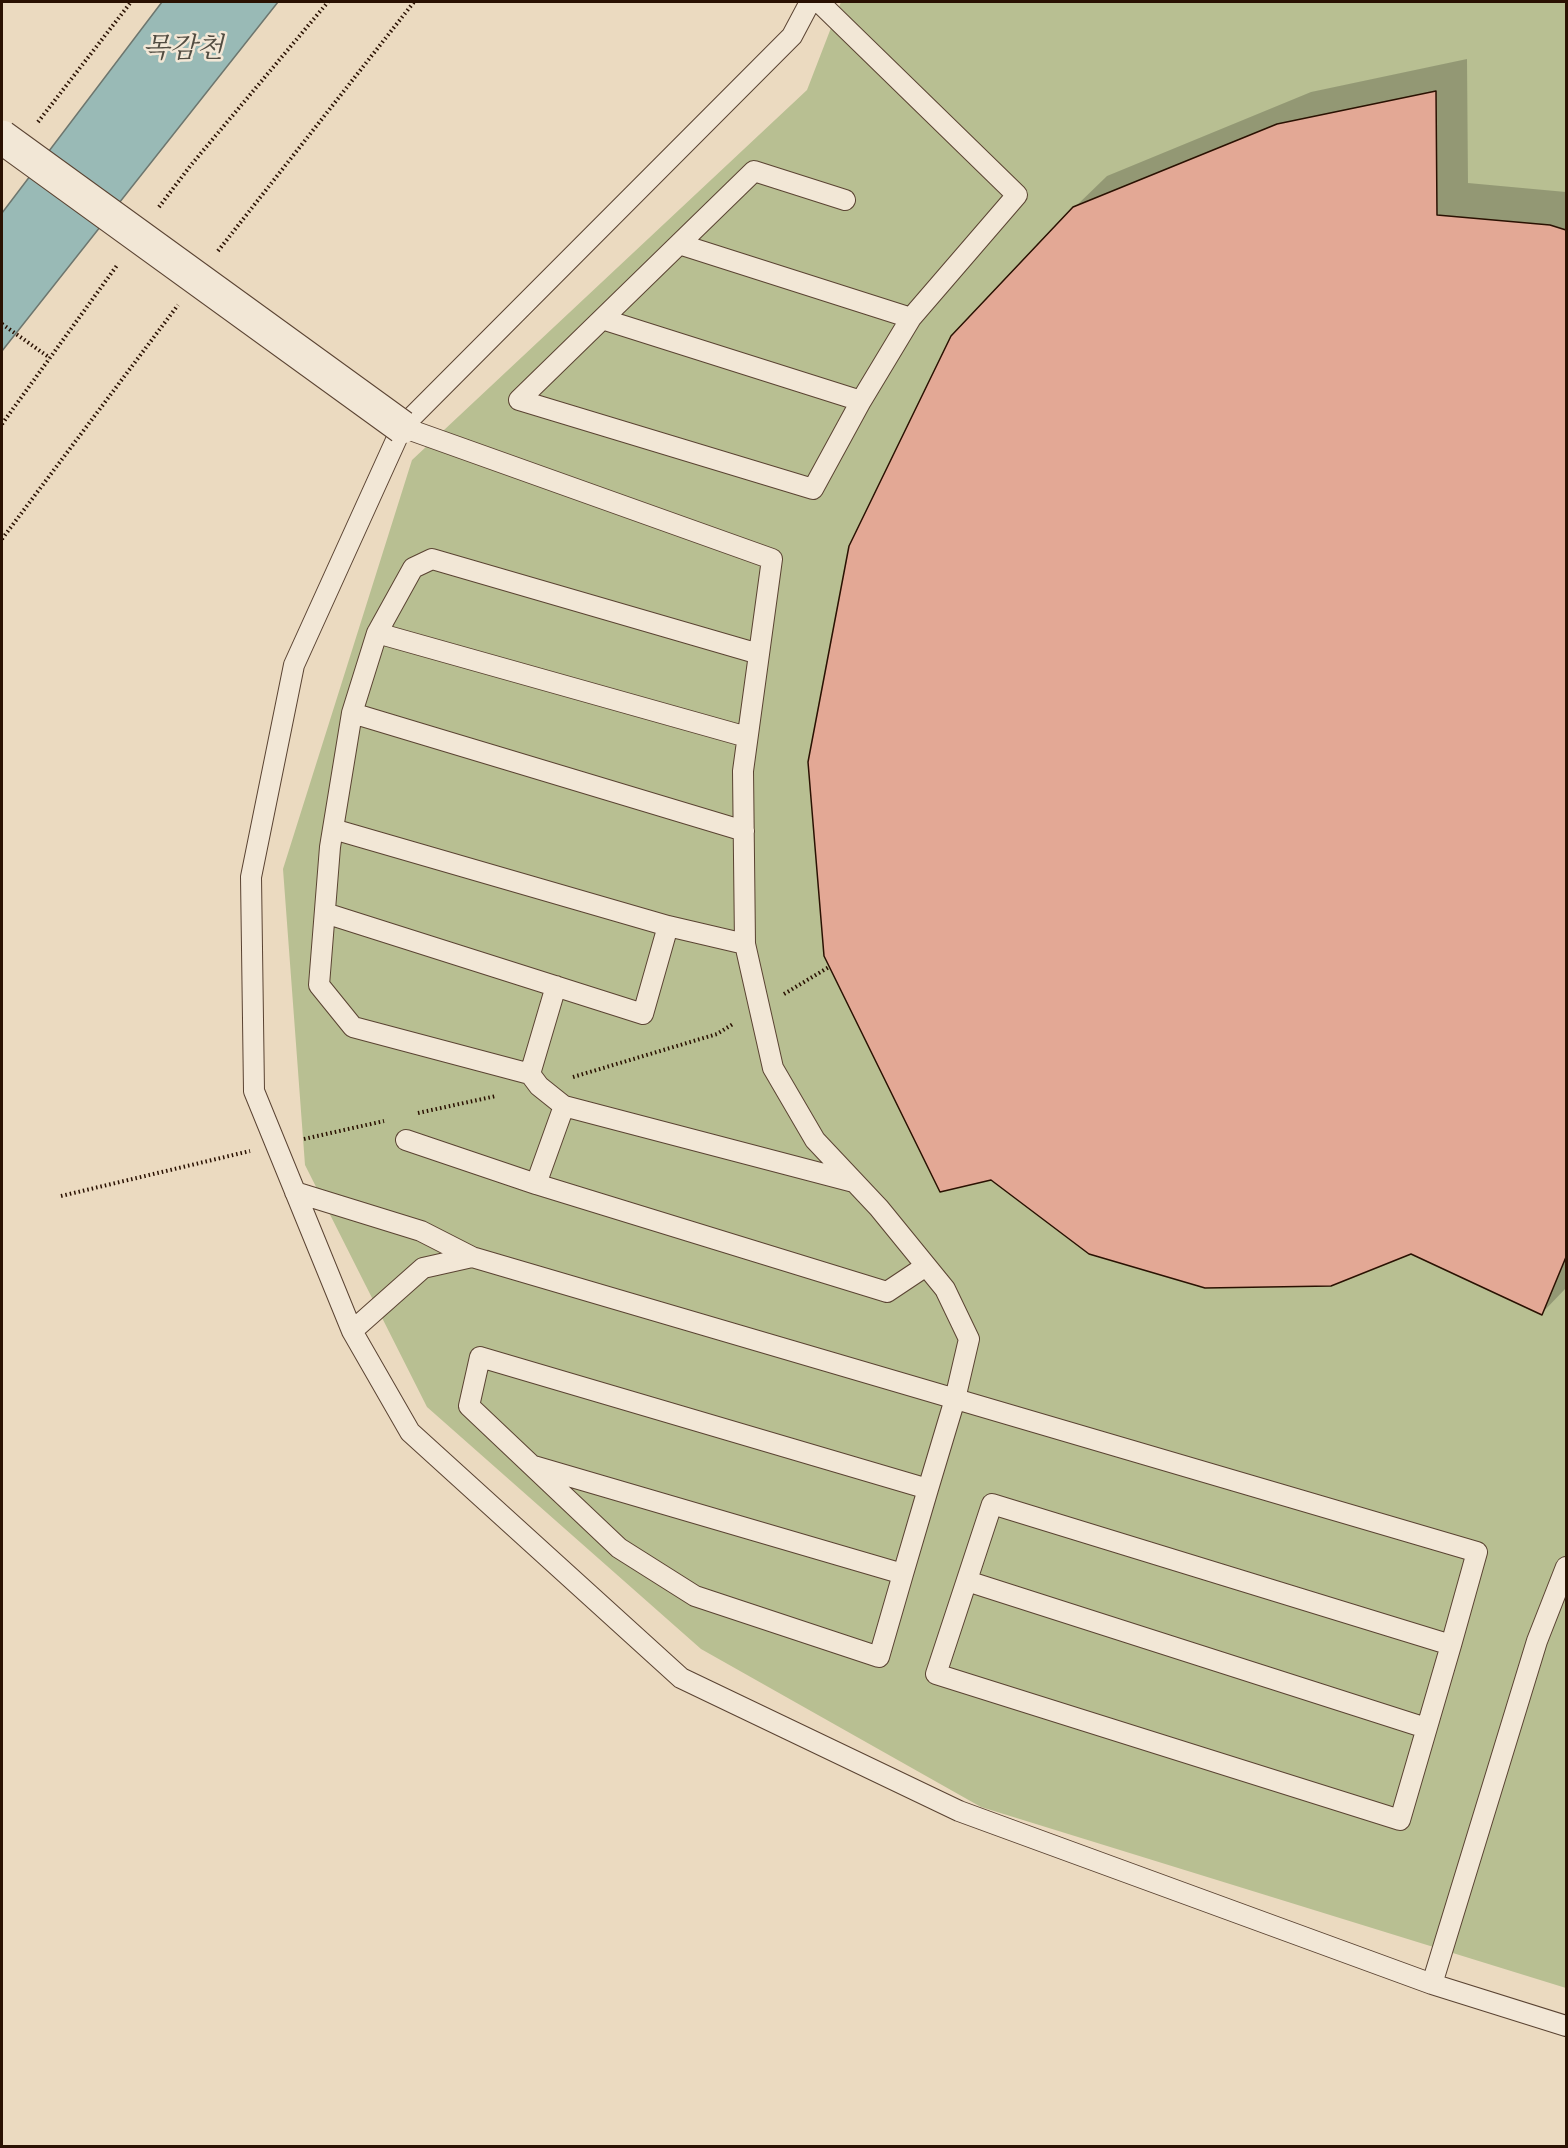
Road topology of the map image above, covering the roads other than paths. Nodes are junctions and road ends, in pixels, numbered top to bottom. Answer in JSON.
{"nodes":[{"id":1,"x":810,"y":2,"type":"edge"},
{"id":2,"x":819,"y":2,"type":"edge"},
{"id":3,"x":2,"y":137,"type":"edge"},
{"id":4,"x":845,"y":200,"type":"dead end"},
{"id":5,"x":679,"y":244,"type":"junction"},
{"id":6,"x":911,"y":318,"type":"junction"},
{"id":7,"x":602,"y":319,"type":"junction"},
{"id":8,"x":861,"y":401,"type":"junction"},
{"id":9,"x":402,"y":427,"type":"junction"},
{"id":10,"x":377,"y":633,"type":"junction"},
{"id":11,"x":759,"y":654,"type":"junction"},
{"id":12,"x":352,"y":713,"type":"junction"},
{"id":13,"x":747,"y":737,"type":"junction"},
{"id":14,"x":333,"y":829,"type":"junction"},
{"id":15,"x":744,"y":831,"type":"junction"},
{"id":16,"x":325,"y":913,"type":"junction"},
{"id":17,"x":668,"y":926,"type":"junction"},
{"id":18,"x":745,"y":944,"type":"junction"},
{"id":19,"x":556,"y":986,"type":"junction"},
{"id":20,"x":534,"y":1080,"type":"junction"},
{"id":21,"x":564,"y":1106,"type":"junction"},
{"id":22,"x":406,"y":1140,"type":"dead end"},
{"id":23,"x":854,"y":1182,"type":"junction"},
{"id":24,"x":536,"y":1184,"type":"junction"},
{"id":25,"x":295,"y":1192,"type":"junction"},
{"id":26,"x":472,"y":1257,"type":"junction"},
{"id":27,"x":926,"y":1266,"type":"junction"},
{"id":28,"x":352,"y":1331,"type":"junction"},
{"id":29,"x":955,"y":1399,"type":"junction"},
{"id":30,"x":531,"y":1465,"type":"junction"},
{"id":31,"x":928,"y":1489,"type":"junction"},
{"id":32,"x":1566,"y":1567,"type":"edge"},
{"id":33,"x":903,"y":1574,"type":"junction"},
{"id":34,"x":967,"y":1581,"type":"junction"},
{"id":35,"x":1450,"y":1645,"type":"junction"},
{"id":36,"x":1426,"y":1728,"type":"junction"},
{"id":37,"x":1432,"y":1984,"type":"junction"},
{"id":38,"x":1566,"y":2026,"type":"edge"}],
"edges":[{"from":1,"to":9,"type":"lane"},
{"from":2,"to":6,"type":"lane"},
{"from":3,"to":9,"type":"street","bridge":true},
{"from":4,"to":5,"type":"lane"},
{"from":5,"to":6,"type":"lane"},
{"from":5,"to":7,"type":"lane"},
{"from":6,"to":8,"type":"lane"},
{"from":7,"to":8,"type":"lane"},
{"from":7,"to":8,"type":"lane"},
{"from":9,"to":11,"type":"lane"},
{"from":9,"to":25,"type":"lane"},
{"from":10,"to":11,"type":"lane"},
{"from":10,"to":12,"type":"lane"},
{"from":10,"to":13,"type":"lane"},
{"from":11,"to":13,"type":"lane"},
{"from":12,"to":14,"type":"lane"},
{"from":12,"to":15,"type":"lane"},
{"from":13,"to":15,"type":"lane"},
{"from":14,"to":16,"type":"lane"},
{"from":14,"to":17,"type":"lane"},
{"from":15,"to":18,"type":"lane"},
{"from":16,"to":19,"type":"lane"},
{"from":16,"to":20,"type":"lane"},
{"from":17,"to":18,"type":"lane"},
{"from":17,"to":19,"type":"lane"},
{"from":18,"to":23,"type":"lane"},
{"from":19,"to":20,"type":"lane"},
{"from":20,"to":21,"type":"lane"},
{"from":21,"to":23,"type":"lane"},
{"from":21,"to":24,"type":"lane"},
{"from":22,"to":24,"type":"lane"},
{"from":23,"to":27,"type":"lane"},
{"from":24,"to":27,"type":"lane"},
{"from":25,"to":26,"type":"lane"},
{"from":25,"to":28,"type":"lane"},
{"from":26,"to":28,"type":"lane"},
{"from":26,"to":29,"type":"lane"},
{"from":27,"to":29,"type":"lane"},
{"from":28,"to":37,"type":"lane"},
{"from":29,"to":31,"type":"lane"},
{"from":29,"to":35,"type":"lane"},
{"from":30,"to":31,"type":"lane"},
{"from":30,"to":33,"type":"lane"},
{"from":30,"to":33,"type":"lane"},
{"from":31,"to":33,"type":"lane"},
{"from":32,"to":37,"type":"lane"},
{"from":34,"to":35,"type":"lane"},
{"from":34,"to":36,"type":"lane"},
{"from":34,"to":36,"type":"lane"},
{"from":35,"to":36,"type":"lane"},
{"from":37,"to":38,"type":"lane"}]}
